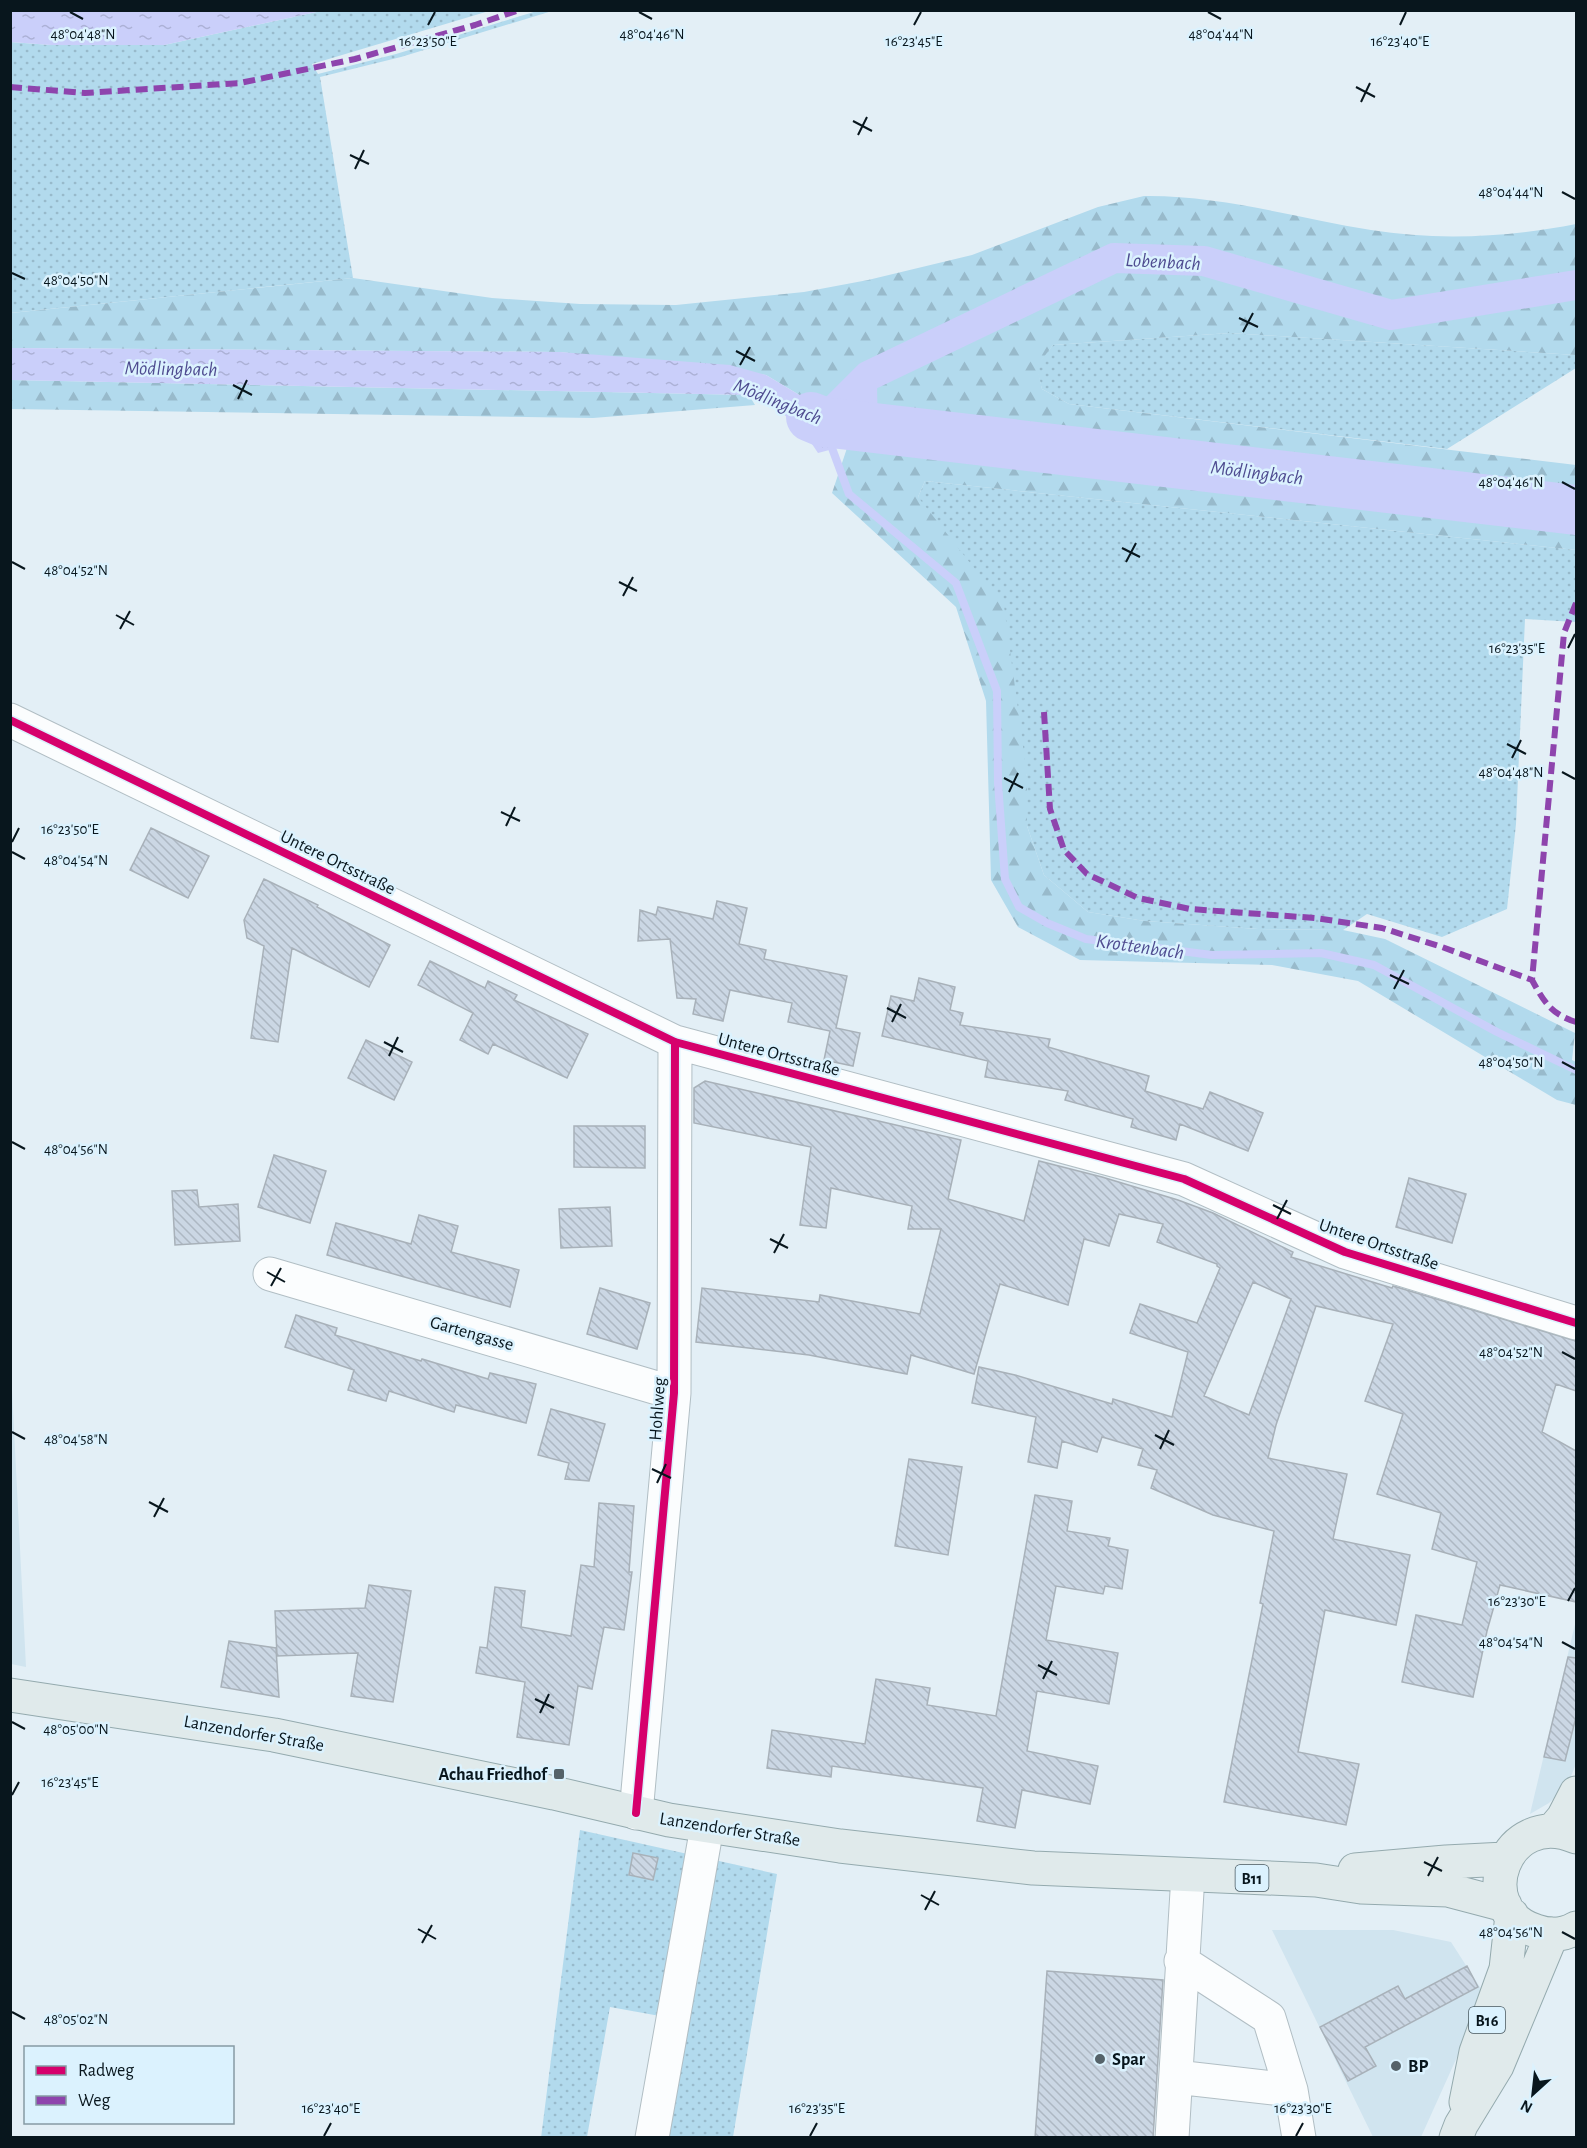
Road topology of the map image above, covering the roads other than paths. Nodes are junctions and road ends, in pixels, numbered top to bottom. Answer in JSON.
{"nodes":[{"id":1,"x":10,"y":720,"type":"edge"},
{"id":2,"x":675,"y":1042,"type":"junction"},
{"id":3,"x":270,"y":1274,"type":"dead end"},
{"id":4,"x":1576,"y":1323,"type":"edge"},
{"id":5,"x":674,"y":1393,"type":"junction"},
{"id":6,"x":10,"y":1695,"type":"edge"},
{"id":7,"x":1576,"y":1793,"type":"edge"},
{"id":8,"x":636,"y":1813,"type":"junction"},
{"id":9,"x":707,"y":1827,"type":"junction"},
{"id":10,"x":1564,"y":1834,"type":"edge"},
{"id":11,"x":1505,"y":1859,"type":"junction"},
{"id":12,"x":1188,"y":1875,"type":"junction"},
{"id":13,"x":1316,"y":1880,"type":"junction"},
{"id":14,"x":1509,"y":1910,"type":"junction"},
{"id":15,"x":1564,"y":1931,"type":"edge"},
{"id":16,"x":1181,"y":1961,"type":"junction"},
{"id":17,"x":1176,"y":2077,"type":"junction"},
{"id":18,"x":1291,"y":2090,"type":"junction"},
{"id":19,"x":1459,"y":2131,"type":"edge"},
{"id":20,"x":652,"y":2138,"type":"edge"},
{"id":21,"x":1172,"y":2138,"type":"edge"},
{"id":22,"x":1299,"y":2138,"type":"edge"}],
"edges":[{"from":1,"to":2,"type":"street","name":"Untere Ortsstraße"},
{"from":2,"to":4,"type":"street","name":"Untere Ortsstraße"},
{"from":2,"to":5,"type":"street","name":"Hohlweg"},
{"from":3,"to":5,"type":"street","name":"Gartengasse"},
{"from":5,"to":8,"type":"street","name":"Hohlweg"},
{"from":6,"to":8,"type":"main road","name":"Lanzendorfer Straße","number":"B11"},
{"from":7,"to":10,"type":"main road"},
{"from":8,"to":9,"type":"main road","name":"Lanzendorfer Straße","number":"B11"},
{"from":9,"to":12,"type":"main road","name":"Lanzendorfer Straße","number":"B11"},
{"from":9,"to":20,"type":"street"},
{"from":10,"to":11,"type":"main road"},
{"from":11,"to":13,"type":"main road","number":"B11"},
{"from":11,"to":14,"type":"main road"},
{"from":12,"to":13,"type":"main road","name":"Lanzendorfer Straße","number":"B11"},
{"from":12,"to":16,"type":"street"},
{"from":13,"to":14,"type":"main road","number":"B11"},
{"from":14,"to":15,"type":"main road","number":"B11"},
{"from":14,"to":19,"type":"main road","number":"B16"},
{"from":15,"to":19,"type":"main road","number":"B16"},
{"from":16,"to":17,"type":"street"},
{"from":16,"to":18,"type":"street"},
{"from":17,"to":18,"type":"street"},
{"from":17,"to":21,"type":"street"},
{"from":18,"to":22,"type":"street"}]}
